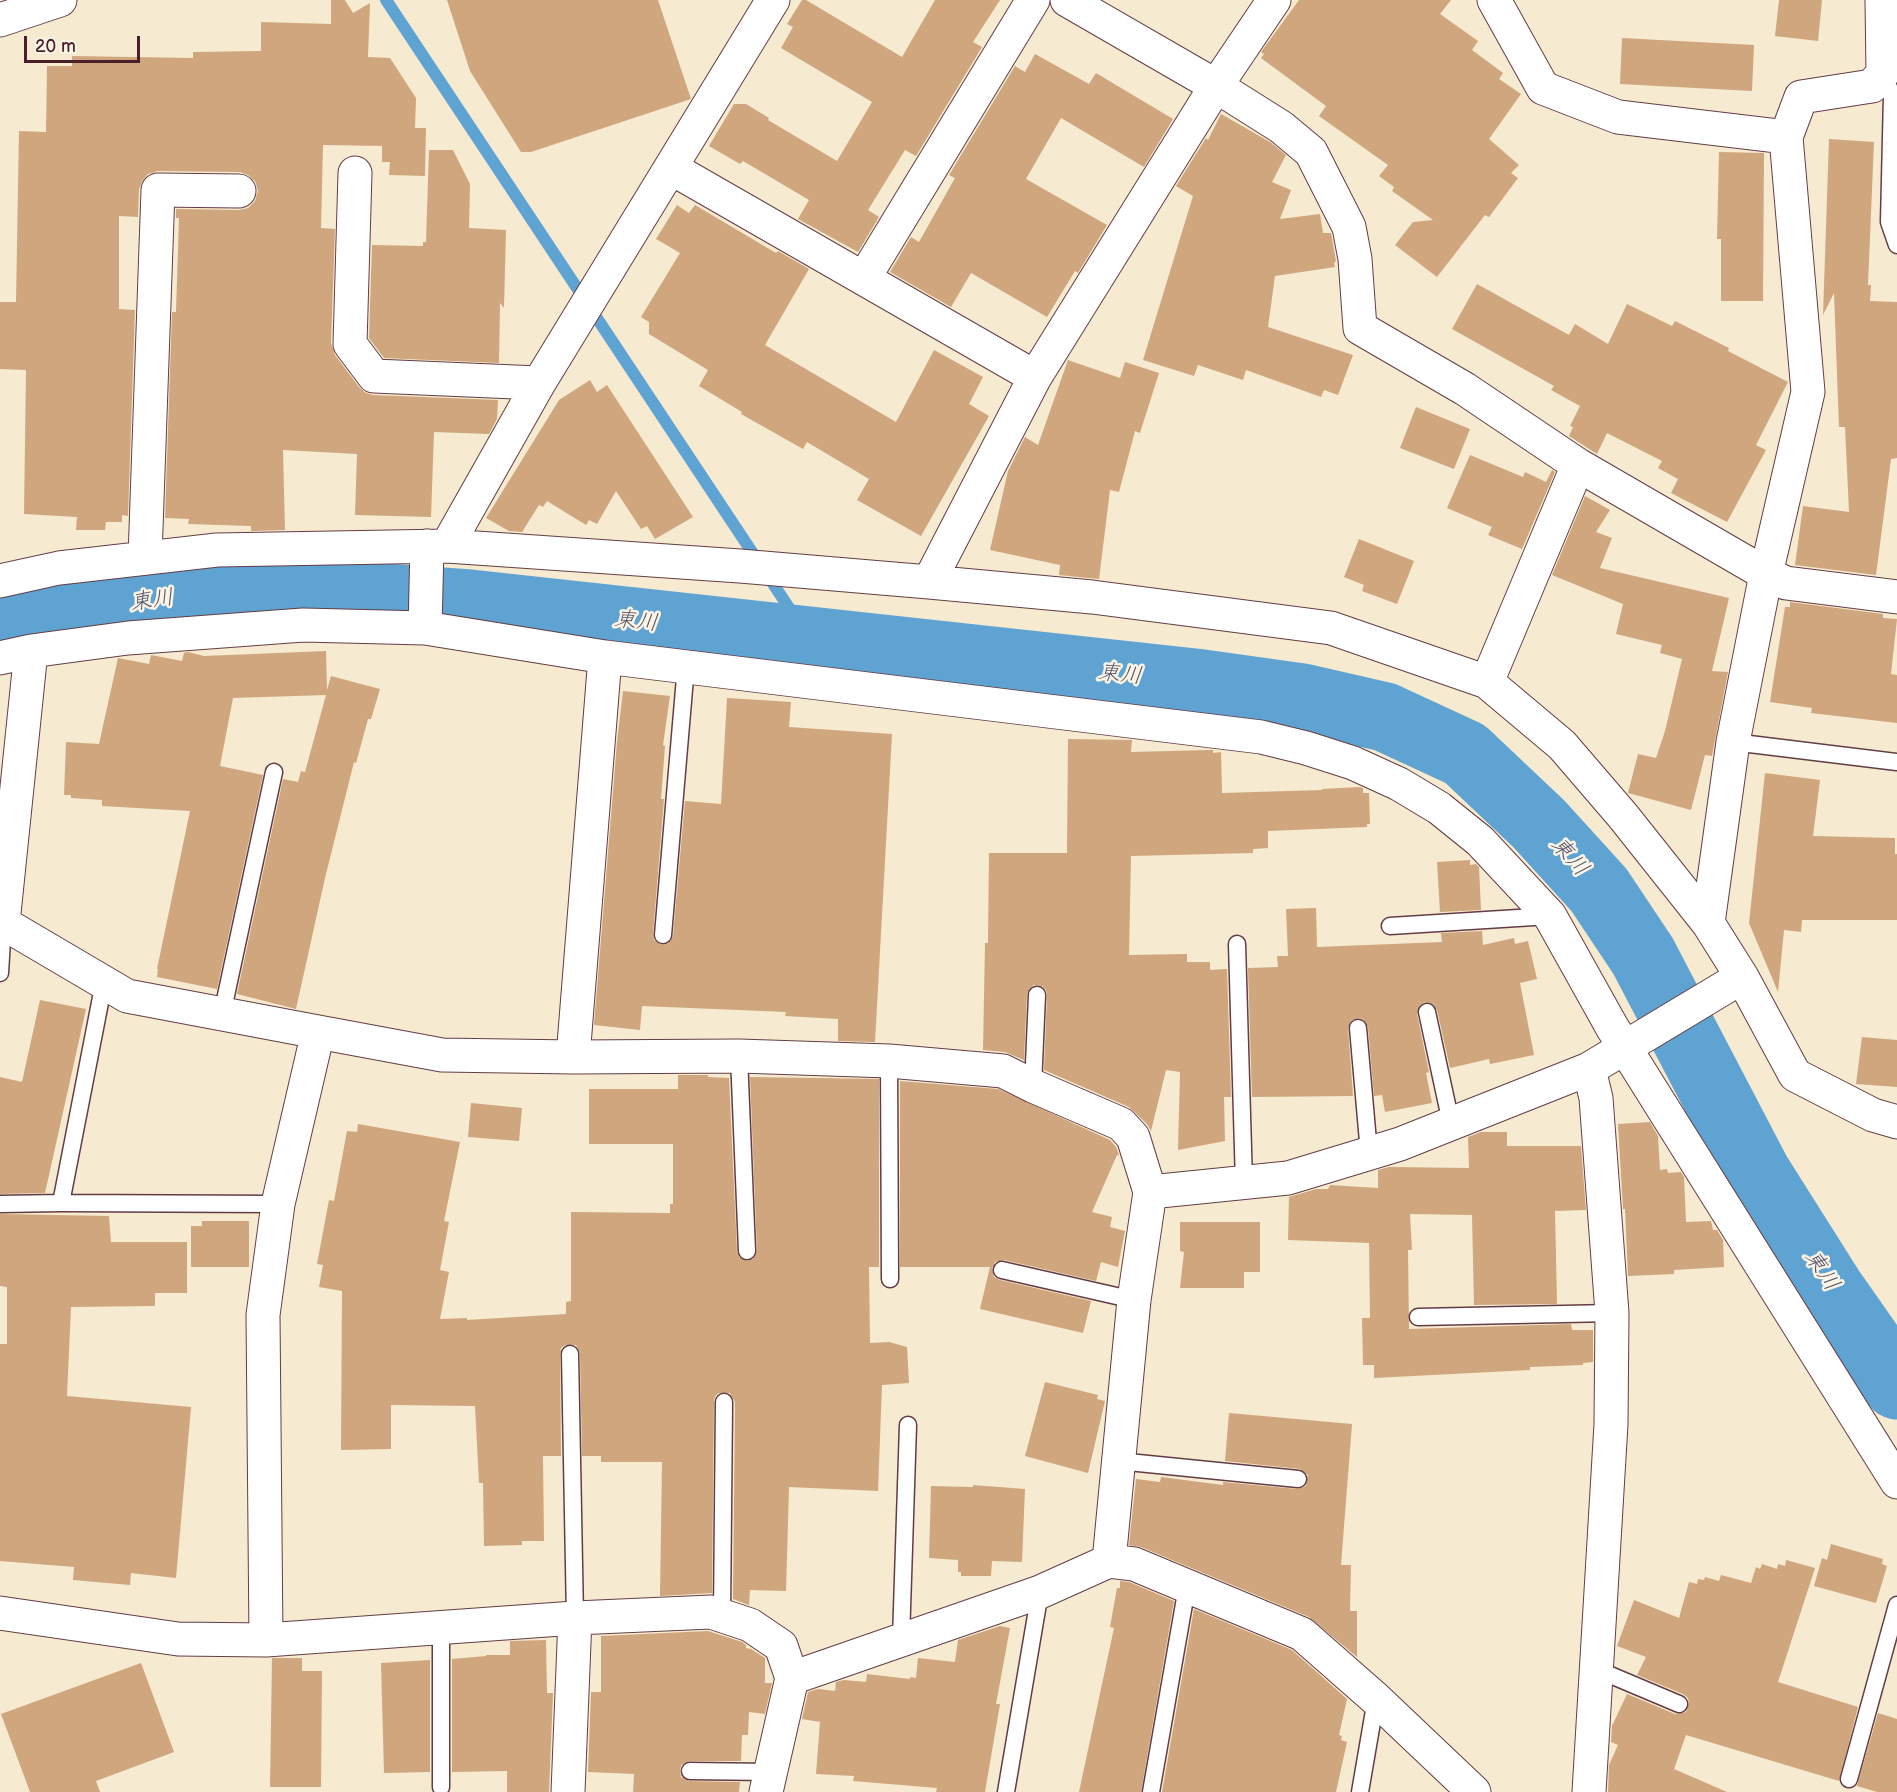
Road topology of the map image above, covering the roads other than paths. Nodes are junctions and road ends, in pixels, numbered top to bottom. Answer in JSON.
{"nodes":[{"id":1,"x":60,"y":0,"type":"edge"},
{"id":2,"x":773,"y":0,"type":"edge"},
{"id":3,"x":1033,"y":0,"type":"edge"},
{"id":4,"x":1066,"y":0,"type":"edge"},
{"id":5,"x":1274,"y":0,"type":"edge"},
{"id":6,"x":1494,"y":0,"type":"edge"},
{"id":7,"x":1882,"y":0,"type":"edge"},
{"id":8,"x":0,"y":20,"type":"edge"},
{"id":9,"x":1882,"y":74,"type":"junction"},
{"id":10,"x":1216,"y":86,"type":"junction"},
{"id":11,"x":1786,"y":137,"type":"junction"},
{"id":12,"x":670,"y":168,"type":"junction"},
{"id":13,"x":355,"y":173,"type":"dead end"},
{"id":14,"x":239,"y":191,"type":"dead end"},
{"id":15,"x":1897,"y":245,"type":"edge"},
{"id":16,"x":864,"y":278,"type":"junction"},
{"id":17,"x":1035,"y":377,"type":"junction"},
{"id":18,"x":539,"y":383,"type":"junction"},
{"id":19,"x":1578,"y":465,"type":"junction"},
{"id":20,"x":433,"y":551,"type":"junction"},
{"id":21,"x":145,"y":557,"type":"junction"},
{"id":22,"x":1766,"y":574,"type":"junction"},
{"id":23,"x":0,"y":581,"type":"edge"},
{"id":24,"x":929,"y":582,"type":"junction"},
{"id":25,"x":1897,"y":597,"type":"edge"},
{"id":26,"x":425,"y":621,"type":"junction"},
{"id":27,"x":16,"y":655,"type":"edge"},
{"id":28,"x":605,"y":657,"type":"junction"},
{"id":29,"x":686,"y":666,"type":"junction"},
{"id":30,"x":1487,"y":682,"type":"junction"},
{"id":31,"x":1733,"y":742,"type":"junction"},
{"id":32,"x":1897,"y":762,"type":"edge"},
{"id":33,"x":274,"y":772,"type":"dead end"},
{"id":34,"x":1550,"y":916,"type":"junction"},
{"id":35,"x":3,"y":923,"type":"junction"},
{"id":36,"x":1708,"y":923,"type":"junction"},
{"id":37,"x":1390,"y":926,"type":"dead end"},
{"id":38,"x":663,"y":935,"type":"dead end"},
{"id":39,"x":1238,"y":944,"type":"dead end"},
{"id":40,"x":0,"y":973,"type":"edge"},
{"id":41,"x":1742,"y":977,"type":"junction"},
{"id":42,"x":104,"y":982,"type":"junction"},
{"id":43,"x":1037,"y":995,"type":"dead end"},
{"id":44,"x":1427,"y":1012,"type":"dead end"},
{"id":45,"x":222,"y":1014,"type":"junction"},
{"id":46,"x":1358,"y":1029,"type":"dead end"},
{"id":47,"x":318,"y":1032,"type":"junction"},
{"id":48,"x":1633,"y":1043,"type":"junction"},
{"id":49,"x":739,"y":1056,"type":"junction"},
{"id":50,"x":573,"y":1057,"type":"junction"},
{"id":51,"x":889,"y":1061,"type":"junction"},
{"id":52,"x":1589,"y":1069,"type":"junction"},
{"id":53,"x":1033,"y":1086,"type":"junction"},
{"id":54,"x":1897,"y":1122,"type":"edge"},
{"id":55,"x":1451,"y":1123,"type":"junction"},
{"id":56,"x":1369,"y":1153,"type":"junction"},
{"id":57,"x":1244,"y":1183,"type":"junction"},
{"id":58,"x":1150,"y":1192,"type":"junction"},
{"id":59,"x":62,"y":1203,"type":"junction"},
{"id":60,"x":0,"y":1204,"type":"edge"},
{"id":61,"x":278,"y":1204,"type":"junction"},
{"id":62,"x":747,"y":1251,"type":"dead end"},
{"id":63,"x":1002,"y":1270,"type":"dead end"},
{"id":64,"x":890,"y":1279,"type":"dead end"},
{"id":65,"x":1134,"y":1300,"type":"junction"},
{"id":66,"x":1612,"y":1313,"type":"junction"},
{"id":67,"x":1418,"y":1317,"type":"dead end"},
{"id":68,"x":570,"y":1354,"type":"dead end"},
{"id":69,"x":724,"y":1402,"type":"dead end"},
{"id":70,"x":908,"y":1425,"type":"dead end"},
{"id":71,"x":1118,"y":1461,"type":"junction"},
{"id":72,"x":1298,"y":1479,"type":"dead end"},
{"id":73,"x":1897,"y":1482,"type":"edge"},
{"id":74,"x":1109,"y":1561,"type":"junction"},
{"id":75,"x":1187,"y":1587,"type":"junction"},
{"id":76,"x":1040,"y":1592,"type":"junction"},
{"id":77,"x":1897,"y":1605,"type":"edge"},
{"id":78,"x":0,"y":1613,"type":"edge"},
{"id":79,"x":722,"y":1616,"type":"junction"},
{"id":80,"x":575,"y":1618,"type":"junction"},
{"id":81,"x":441,"y":1629,"type":"junction"},
{"id":82,"x":901,"y":1639,"type":"junction"},
{"id":83,"x":266,"y":1640,"type":"junction"},
{"id":84,"x":1596,"y":1669,"type":"junction"},
{"id":85,"x":792,"y":1678,"type":"junction"},
{"id":86,"x":1376,"y":1699,"type":"junction"},
{"id":87,"x":1679,"y":1704,"type":"dead end"},
{"id":88,"x":690,"y":1771,"type":"dead end"},
{"id":89,"x":1849,"y":1779,"type":"dead end"},
{"id":90,"x":441,"y":1787,"type":"dead end"},
{"id":91,"x":771,"y":1787,"type":"edge"},
{"id":92,"x":568,"y":1792,"type":"edge"},
{"id":93,"x":1006,"y":1792,"type":"edge"},
{"id":94,"x":1151,"y":1792,"type":"edge"},
{"id":95,"x":1360,"y":1792,"type":"edge"},
{"id":96,"x":1474,"y":1792,"type":"edge"},
{"id":97,"x":1589,"y":1792,"type":"edge"}],
"edges":[{"from":1,"to":8,"type":"main road"},
{"from":2,"to":12,"type":"main road"},
{"from":3,"to":16,"type":"main road"},
{"from":4,"to":10,"type":"main road"},
{"from":5,"to":10,"type":"main road"},
{"from":6,"to":11,"type":"main road"},
{"from":7,"to":9,"type":"main road"},
{"from":9,"to":11,"type":"main road"},
{"from":9,"to":15,"type":"lane"},
{"from":10,"to":17,"type":"main road"},
{"from":10,"to":19,"type":"main road"},
{"from":11,"to":22,"type":"main road"},
{"from":12,"to":16,"type":"main road"},
{"from":12,"to":18,"type":"main road"},
{"from":13,"to":18,"type":"main road"},
{"from":14,"to":21,"type":"main road"},
{"from":16,"to":17,"type":"main road"},
{"from":17,"to":24,"type":"main road"},
{"from":18,"to":20,"type":"main road"},
{"from":19,"to":22,"type":"main road"},
{"from":19,"to":30,"type":"main road"},
{"from":20,"to":21,"type":"main road"},
{"from":20,"to":24,"type":"main road"},
{"from":20,"to":26,"type":"main road"},
{"from":21,"to":23,"type":"main road"},
{"from":22,"to":25,"type":"main road"},
{"from":22,"to":31,"type":"main road"},
{"from":24,"to":30,"type":"main road"},
{"from":26,"to":27,"type":"main road"},
{"from":26,"to":28,"type":"main road"},
{"from":27,"to":35,"type":"main road"},
{"from":28,"to":29,"type":"main road"},
{"from":28,"to":50,"type":"main road"},
{"from":29,"to":34,"type":"main road"},
{"from":29,"to":38,"type":"lane"},
{"from":30,"to":36,"type":"main road"},
{"from":31,"to":32,"type":"lane"},
{"from":31,"to":36,"type":"main road"},
{"from":33,"to":45,"type":"lane"},
{"from":34,"to":37,"type":"lane"},
{"from":34,"to":48,"type":"main road"},
{"from":35,"to":40,"type":"lane"},
{"from":35,"to":42,"type":"main road"},
{"from":36,"to":41,"type":"main road"},
{"from":39,"to":57,"type":"lane"},
{"from":41,"to":48,"type":"main road"},
{"from":41,"to":54,"type":"main road"},
{"from":42,"to":45,"type":"main road"},
{"from":42,"to":59,"type":"lane"},
{"from":43,"to":53,"type":"lane"},
{"from":44,"to":55,"type":"lane"},
{"from":45,"to":47,"type":"main road"},
{"from":46,"to":56,"type":"lane"},
{"from":47,"to":50,"type":"main road"},
{"from":47,"to":61,"type":"main road"},
{"from":48,"to":52,"type":"main road"},
{"from":48,"to":73,"type":"main road"},
{"from":49,"to":50,"type":"main road"},
{"from":49,"to":51,"type":"main road"},
{"from":49,"to":62,"type":"lane"},
{"from":51,"to":53,"type":"main road"},
{"from":51,"to":64,"type":"lane"},
{"from":52,"to":55,"type":"main road"},
{"from":52,"to":66,"type":"main road"},
{"from":53,"to":58,"type":"main road"},
{"from":55,"to":56,"type":"main road"},
{"from":56,"to":57,"type":"main road"},
{"from":57,"to":58,"type":"main road"},
{"from":58,"to":65,"type":"main road"},
{"from":59,"to":60,"type":"lane"},
{"from":59,"to":61,"type":"lane"},
{"from":61,"to":83,"type":"main road"},
{"from":63,"to":65,"type":"lane"},
{"from":65,"to":71,"type":"main road"},
{"from":66,"to":67,"type":"lane"},
{"from":66,"to":84,"type":"main road"},
{"from":68,"to":80,"type":"lane"},
{"from":69,"to":79,"type":"lane"},
{"from":70,"to":82,"type":"lane"},
{"from":71,"to":72,"type":"lane"},
{"from":71,"to":74,"type":"main road"},
{"from":74,"to":75,"type":"main road"},
{"from":74,"to":76,"type":"main road"},
{"from":75,"to":86,"type":"main road"},
{"from":75,"to":94,"type":"lane"},
{"from":76,"to":82,"type":"main road"},
{"from":76,"to":93,"type":"lane"},
{"from":77,"to":89,"type":"lane"},
{"from":78,"to":83,"type":"main road"},
{"from":79,"to":80,"type":"main road"},
{"from":79,"to":85,"type":"main road"},
{"from":80,"to":81,"type":"main road"},
{"from":80,"to":92,"type":"main road"},
{"from":81,"to":83,"type":"main road"},
{"from":81,"to":90,"type":"lane"},
{"from":82,"to":85,"type":"main road"},
{"from":84,"to":87,"type":"lane"},
{"from":84,"to":97,"type":"main road"},
{"from":85,"to":91,"type":"main road"},
{"from":86,"to":95,"type":"lane"},
{"from":86,"to":96,"type":"main road"},
{"from":88,"to":91,"type":"lane"}]}
